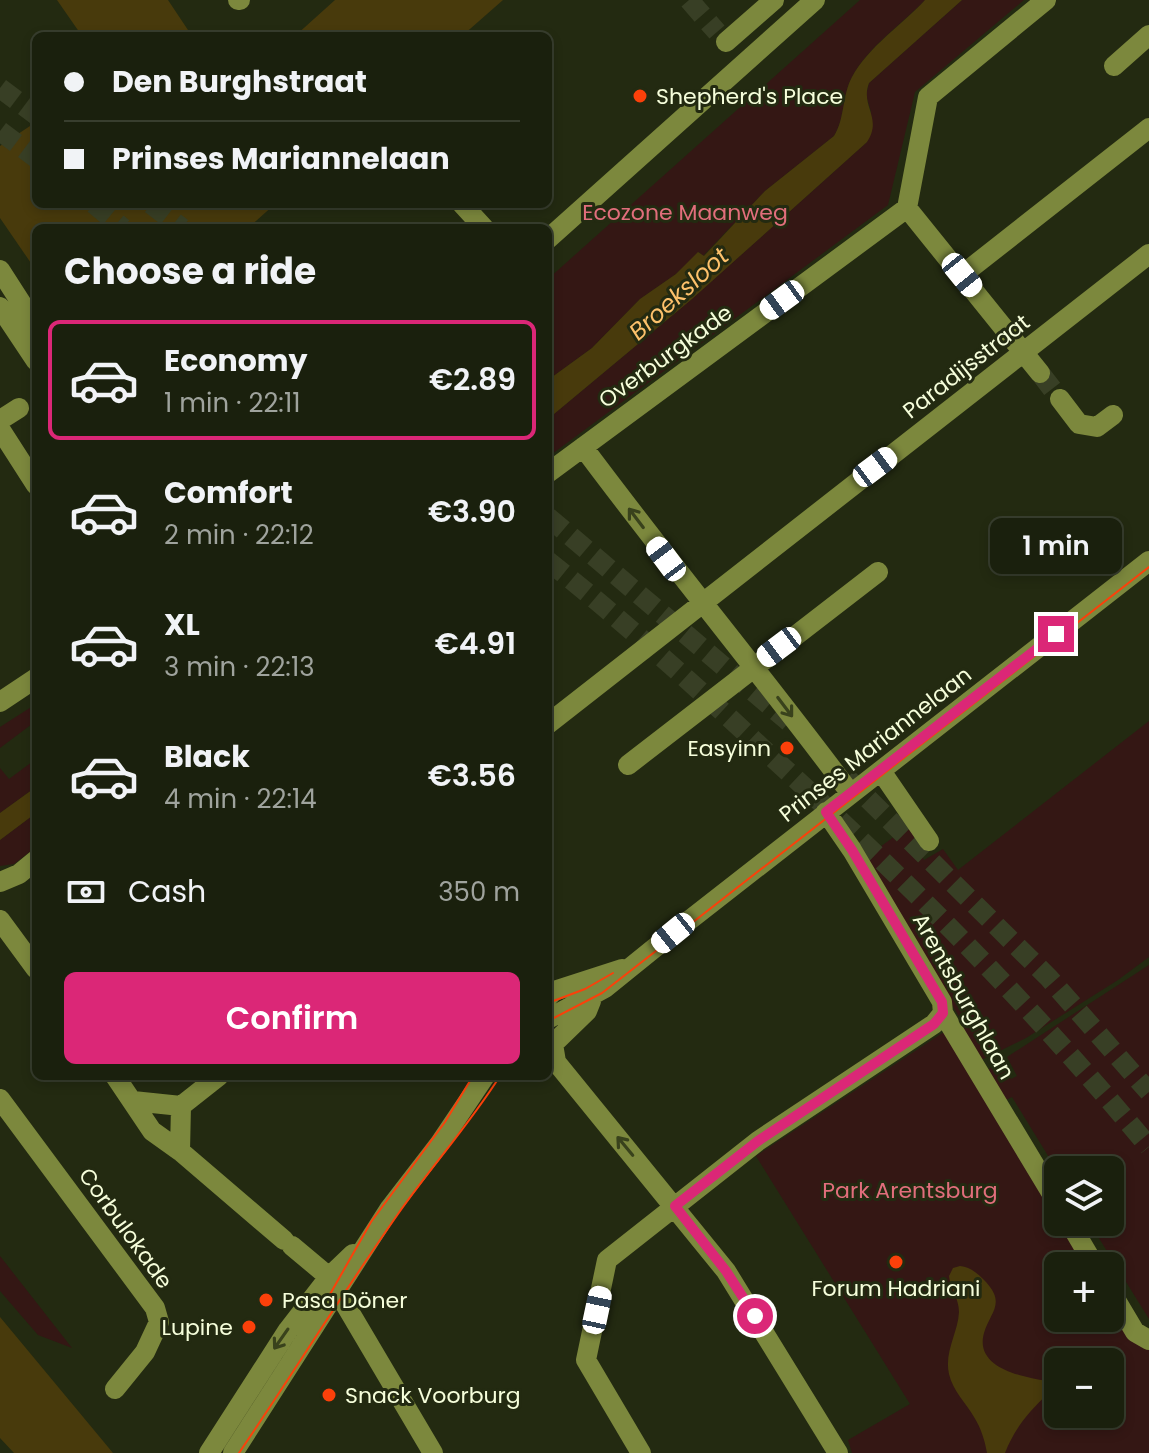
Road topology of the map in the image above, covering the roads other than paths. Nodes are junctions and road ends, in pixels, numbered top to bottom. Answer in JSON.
{"nodes":[{"id":1,"x":775,"y":0,"type":"edge"},
{"id":2,"x":815,"y":0,"type":"edge"},
{"id":3,"x":1046,"y":0,"type":"edge"},
{"id":4,"x":794,"y":19,"type":"junction"},
{"id":5,"x":1149,"y":35,"type":"edge"},
{"id":6,"x":745,"y":63,"type":"junction"},
{"id":7,"x":1114,"y":66,"type":"dead end"},
{"id":8,"x":1149,"y":128,"type":"edge"},
{"id":9,"x":466,"y":208,"type":"edge"},
{"id":10,"x":907,"y":208,"type":"junction"},
{"id":11,"x":480,"y":224,"type":"edge"},
{"id":12,"x":552,"y":235,"type":"edge"},
{"id":13,"x":1149,"y":254,"type":"edge"},
{"id":14,"x":0,"y":270,"type":"edge"},
{"id":15,"x":962,"y":275,"type":"junction"},
{"id":16,"x":7,"y":300,"type":"edge"},
{"id":17,"x":27,"y":325,"type":"edge"},
{"id":18,"x":32,"y":345,"type":"edge"},
{"id":19,"x":1024,"y":352,"type":"junction"},
{"id":20,"x":1040,"y":373,"type":"tunnel mouth"},
{"id":21,"x":1060,"y":399,"type":"tunnel mouth"},
{"id":22,"x":19,"y":408,"type":"dead end"},
{"id":23,"x":1113,"y":415,"type":"dead end"},
{"id":24,"x":1,"y":427,"type":"edge"},
{"id":25,"x":583,"y":447,"type":"junction"},
{"id":26,"x":552,"y":470,"type":"edge"},
{"id":27,"x":32,"y":478,"type":"edge"},
{"id":28,"x":1149,"y":561,"type":"edge"},
{"id":29,"x":878,"y":572,"type":"dead end"},
{"id":30,"x":703,"y":601,"type":"junction"},
{"id":31,"x":754,"y":666,"type":"junction"},
{"id":32,"x":32,"y":681,"type":"edge"},
{"id":33,"x":0,"y":702,"type":"edge"},
{"id":34,"x":552,"y":721,"type":"edge"},
{"id":35,"x":628,"y":765,"type":"dead end"},
{"id":36,"x":881,"y":771,"type":"junction"},
{"id":37,"x":851,"y":794,"type":"junction"},
{"id":38,"x":826,"y":812,"type":"junction"},
{"id":39,"x":929,"y":841,"type":"dead end"},
{"id":40,"x":32,"y":863,"type":"edge"},
{"id":41,"x":0,"y":882,"type":"edge"},
{"id":42,"x":0,"y":920,"type":"edge"},
{"id":43,"x":32,"y":964,"type":"edge"},
{"id":44,"x":631,"y":966,"type":"junction"},
{"id":45,"x":592,"y":997,"type":"junction"},
{"id":46,"x":552,"y":1005,"type":"edge"},
{"id":47,"x":552,"y":1005,"type":"edge"},
{"id":48,"x":943,"y":1013,"type":"junction"},
{"id":49,"x":118,"y":1080,"type":"edge"},
{"id":50,"x":214,"y":1080,"type":"edge"},
{"id":51,"x":486,"y":1080,"type":"edge"},
{"id":52,"x":0,"y":1099,"type":"edge"},
{"id":53,"x":133,"y":1101,"type":"junction"},
{"id":54,"x":181,"y":1106,"type":"junction"},
{"id":55,"x":180,"y":1151,"type":"junction"},
{"id":56,"x":1044,"y":1181,"type":"edge"},
{"id":57,"x":675,"y":1206,"type":"junction"},
{"id":58,"x":334,"y":1286,"type":"junction"},
{"id":59,"x":1124,"y":1314,"type":"edge"},
{"id":60,"x":1149,"y":1340,"type":"edge"},
{"id":61,"x":115,"y":1389,"type":"dead end"},
{"id":62,"x":209,"y":1453,"type":"edge"},
{"id":63,"x":233,"y":1453,"type":"edge"},
{"id":64,"x":433,"y":1453,"type":"edge"},
{"id":65,"x":641,"y":1453,"type":"edge"},
{"id":66,"x":838,"y":1453,"type":"edge"}],
"edges":[{"from":1,"to":4,"type":"street"},
{"from":1,"to":6,"type":"street"},
{"from":2,"to":4,"type":"street"},
{"from":3,"to":10,"type":"street"},
{"from":4,"to":6,"type":"street"},
{"from":5,"to":7,"type":"street"},
{"from":6,"to":12,"type":"street"},
{"from":8,"to":15,"type":"street"},
{"from":9,"to":11,"type":"street"},
{"from":10,"to":15,"type":"street"},
{"from":10,"to":25,"type":"street","name":"Overburgkade"},
{"from":13,"to":19,"type":"street","name":"Paradijsstraat"},
{"from":14,"to":16,"type":"street"},
{"from":15,"to":19,"type":"street"},
{"from":16,"to":17,"type":"street"},
{"from":17,"to":18,"type":"street"},
{"from":19,"to":20,"type":"street"},
{"from":19,"to":30,"type":"street","name":"Paradijsstraat"},
{"from":21,"to":23,"type":"street"},
{"from":22,"to":24,"type":"street"},
{"from":24,"to":27,"type":"street"},
{"from":25,"to":26,"type":"street","name":"Overburgkade"},
{"from":30,"to":25,"type":"street","one_way":true},
{"from":28,"to":36,"type":"street","name":"Prinses Mariannelaan"},
{"from":29,"to":31,"type":"street"},
{"from":30,"to":31,"type":"street"},
{"from":30,"to":34,"type":"street","name":"Paradijsstraat"},
{"from":31,"to":35,"type":"street"},
{"from":31,"to":37,"type":"street","one_way":true},
{"from":32,"to":33,"type":"street"},
{"from":36,"to":37,"type":"street","name":"Prinses Mariannelaan"},
{"from":36,"to":39,"type":"street"},
{"from":37,"to":38,"type":"street","name":"Prinses Mariannelaan"},
{"from":38,"to":44,"type":"street","name":"Prinses Mariannelaan"},
{"from":38,"to":48,"type":"street","name":"Arentsburghlaan"},
{"from":40,"to":41,"type":"street"},
{"from":42,"to":43,"type":"street"},
{"from":44,"to":45,"type":"street","name":"Prinses Mariannelaan"},
{"from":44,"to":46,"type":"street","name":"Prinses Mariannelaan"},
{"from":45,"to":47,"type":"street","name":"Prinses Mariannelaan"},
{"from":57,"to":45,"type":"street","one_way":true},
{"from":48,"to":56,"type":"street","name":"Arentsburghlaan"},
{"from":48,"to":57,"type":"street"},
{"from":49,"to":53,"type":"street"},
{"from":50,"to":54,"type":"street"},
{"from":51,"to":58,"type":"street"},
{"from":52,"to":61,"type":"street","name":"Corbulokade"},
{"from":53,"to":54,"type":"street"},
{"from":53,"to":55,"type":"street"},
{"from":54,"to":55,"type":"street"},
{"from":55,"to":58,"type":"street"},
{"from":57,"to":65,"type":"street"},
{"from":57,"to":66,"type":"street"},
{"from":58,"to":62,"type":"street","one_way":true},
{"from":58,"to":63,"type":"street"},
{"from":58,"to":64,"type":"street"},
{"from":59,"to":60,"type":"street"}]}
